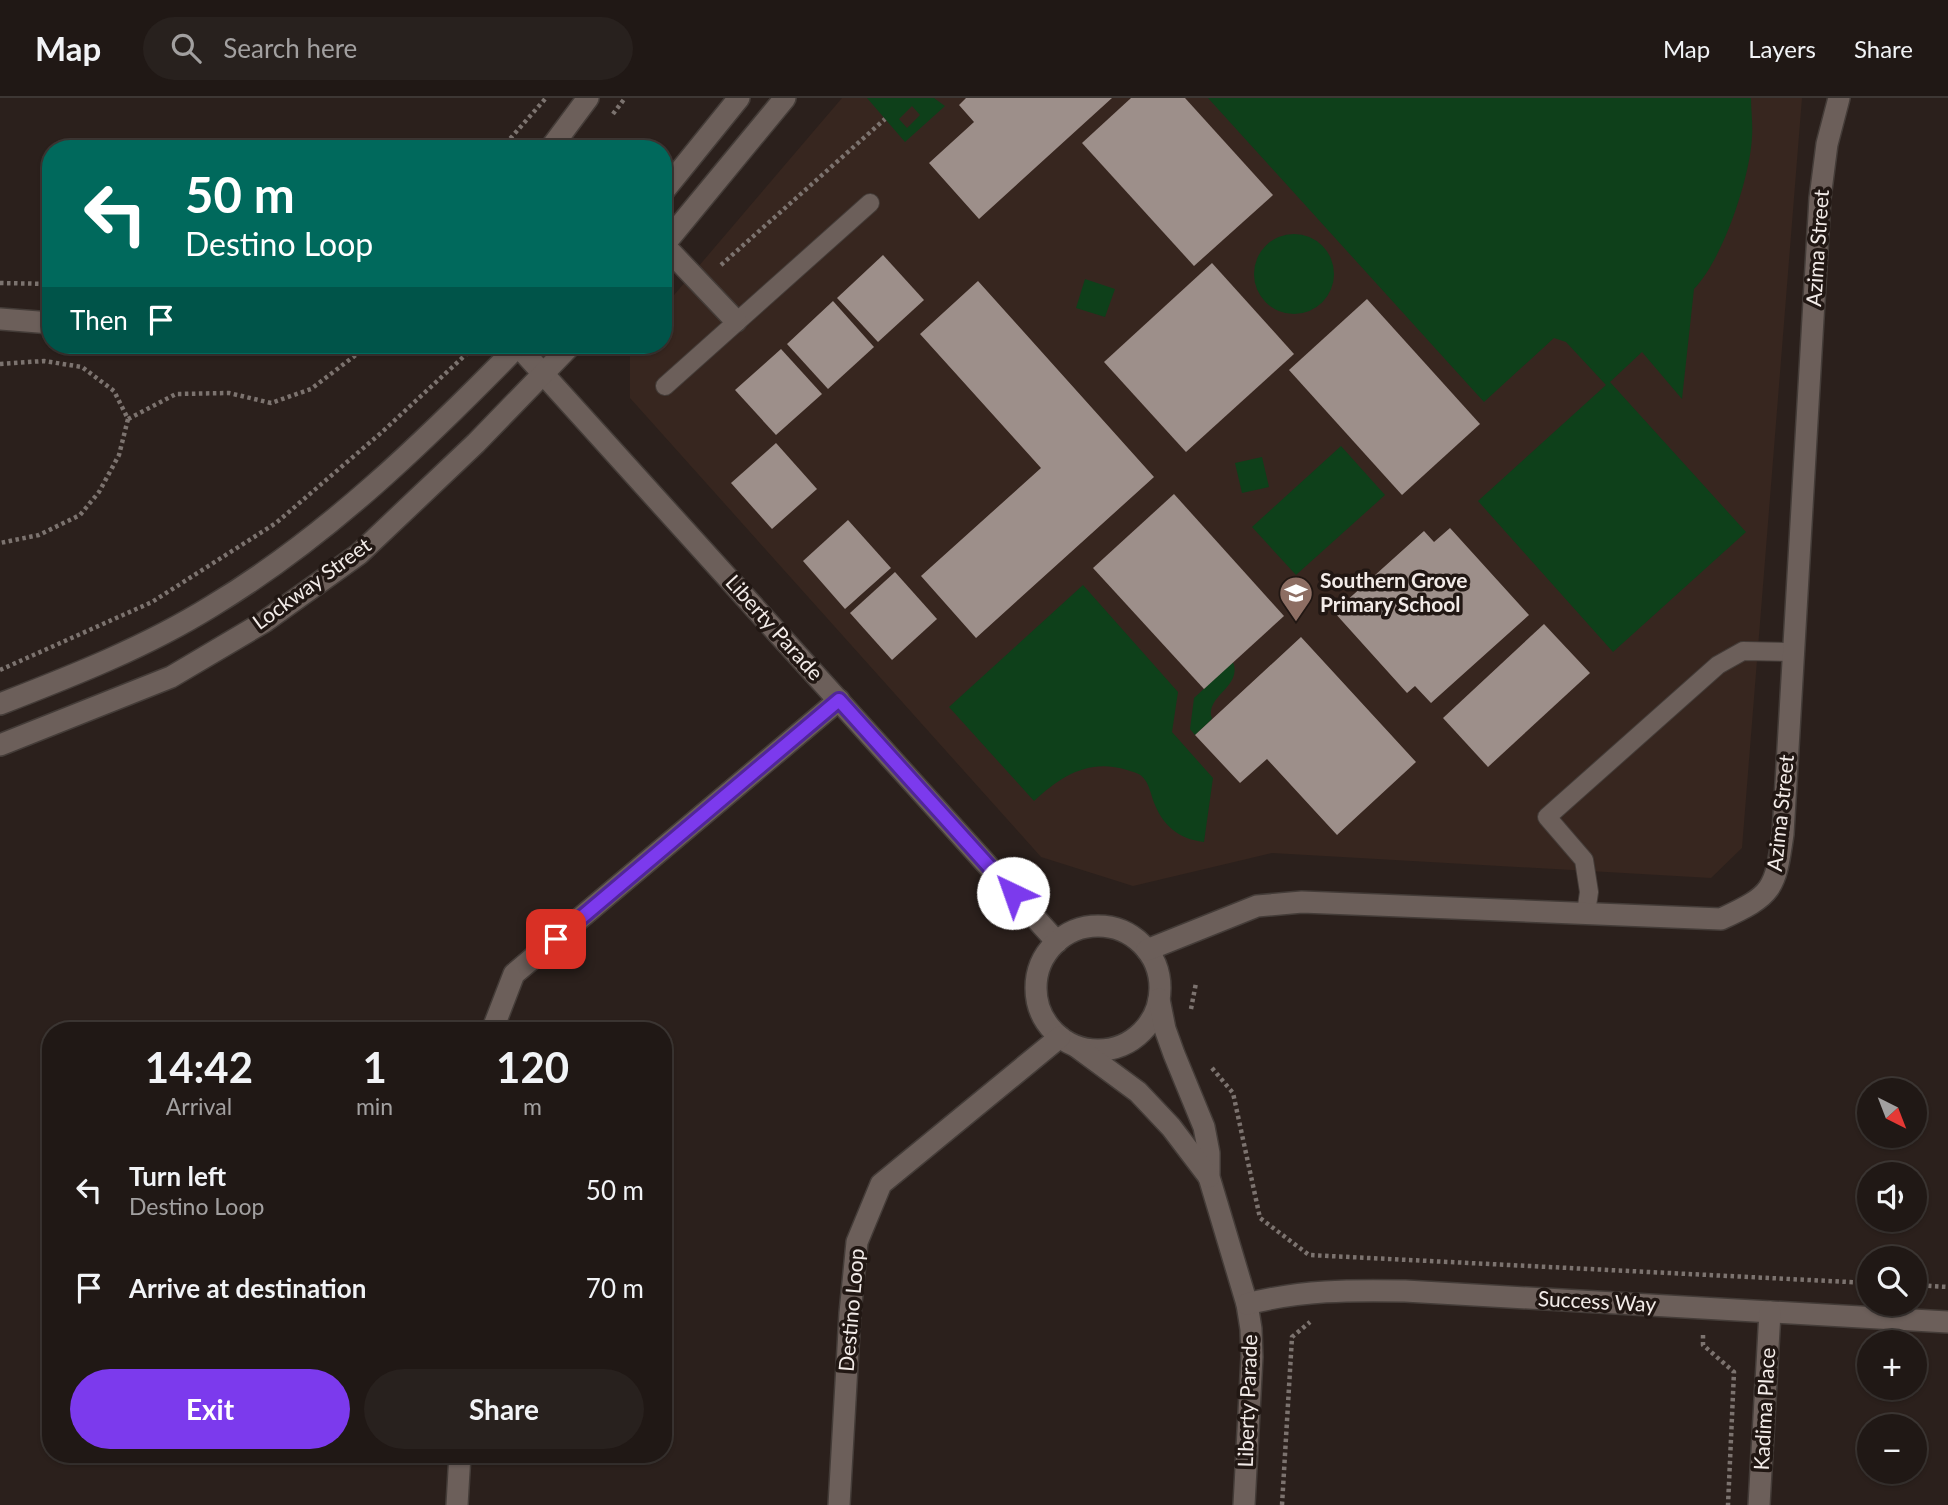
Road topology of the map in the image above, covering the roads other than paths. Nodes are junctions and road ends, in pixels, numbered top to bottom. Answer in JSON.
{"nodes":[{"id":1,"x":588,"y":98,"type":"edge"},
{"id":2,"x":739,"y":98,"type":"edge"},
{"id":3,"x":785,"y":98,"type":"edge"},
{"id":4,"x":1839,"y":98,"type":"edge"},
{"id":5,"x":557,"y":140,"type":"edge"},
{"id":6,"x":672,"y":181,"type":"edge"},
{"id":7,"x":870,"y":202,"type":"dead end"},
{"id":8,"x":672,"y":235,"type":"edge"},
{"id":9,"x":672,"y":253,"type":"edge"},
{"id":10,"x":0,"y":319,"type":"edge"},
{"id":11,"x":736,"y":321,"type":"junction"},
{"id":12,"x":42,"y":322,"type":"edge"},
{"id":13,"x":510,"y":354,"type":"edge"},
{"id":14,"x":527,"y":354,"type":"edge"},
{"id":15,"x":563,"y":354,"type":"edge"},
{"id":16,"x":544,"y":374,"type":"junction"},
{"id":17,"x":665,"y":386,"type":"dead end"},
{"id":18,"x":1795,"y":652,"type":"junction"},
{"id":19,"x":839,"y":700,"type":"junction"},
{"id":20,"x":0,"y":704,"type":"edge"},
{"id":21,"x":0,"y":745,"type":"edge"},
{"id":22,"x":1586,"y":913,"type":"junction"},
{"id":23,"x":1057,"y":942,"type":"junction"},
{"id":24,"x":1147,"y":950,"type":"junction"},
{"id":25,"x":1159,"y":999,"type":"junction"},
{"id":26,"x":495,"y":1022,"type":"edge"},
{"id":27,"x":1067,"y":1041,"type":"junction"},
{"id":28,"x":1209,"y":1177,"type":"junction"},
{"id":29,"x":1247,"y":1304,"type":"junction"},
{"id":30,"x":1770,"y":1312,"type":"junction"},
{"id":31,"x":1948,"y":1322,"type":"edge"},
{"id":32,"x":459,"y":1463,"type":"edge"},
{"id":33,"x":457,"y":1505,"type":"edge"},
{"id":34,"x":839,"y":1505,"type":"edge"},
{"id":35,"x":1244,"y":1505,"type":"edge"},
{"id":36,"x":1759,"y":1505,"type":"edge"}],
"edges":[{"from":1,"to":5,"type":"street"},
{"from":2,"to":6,"type":"street"},
{"from":3,"to":8,"type":"street"},
{"from":4,"to":18,"type":"street","name":"Azima Street"},
{"from":7,"to":11,"type":"lane"},
{"from":9,"to":11,"type":"street"},
{"from":10,"to":12,"type":"street"},
{"from":11,"to":17,"type":"lane"},
{"from":13,"to":20,"type":"street","name":"Lockway Street"},
{"from":14,"to":16,"type":"street","name":"Liberty Parade"},
{"from":15,"to":16,"type":"street","name":"Lockway Street"},
{"from":16,"to":19,"type":"street","name":"Liberty Parade"},
{"from":16,"to":21,"type":"street","name":"Lockway Street"},
{"from":18,"to":22,"type":"lane"},
{"from":18,"to":22,"type":"street","name":"Azima Street"},
{"from":19,"to":23,"type":"street","name":"Liberty Parade"},
{"from":19,"to":26,"type":"street"},
{"from":22,"to":24,"type":"street","name":"Azima Street"},
{"from":23,"to":24,"type":"street"},
{"from":23,"to":27,"type":"street"},
{"from":24,"to":25,"type":"street"},
{"from":25,"to":27,"type":"street"},
{"from":25,"to":28,"type":"street","name":"Liberty Parade"},
{"from":27,"to":28,"type":"street","name":"Liberty Parade"},
{"from":27,"to":34,"type":"street","name":"Destino Loop"},
{"from":28,"to":29,"type":"street","name":"Liberty Parade"},
{"from":29,"to":30,"type":"street","name":"Success Way"},
{"from":29,"to":35,"type":"street","name":"Liberty Parade"},
{"from":30,"to":31,"type":"street","name":"Success Way"},
{"from":30,"to":36,"type":"street","name":"Kadima Place"},
{"from":32,"to":33,"type":"street"}]}
